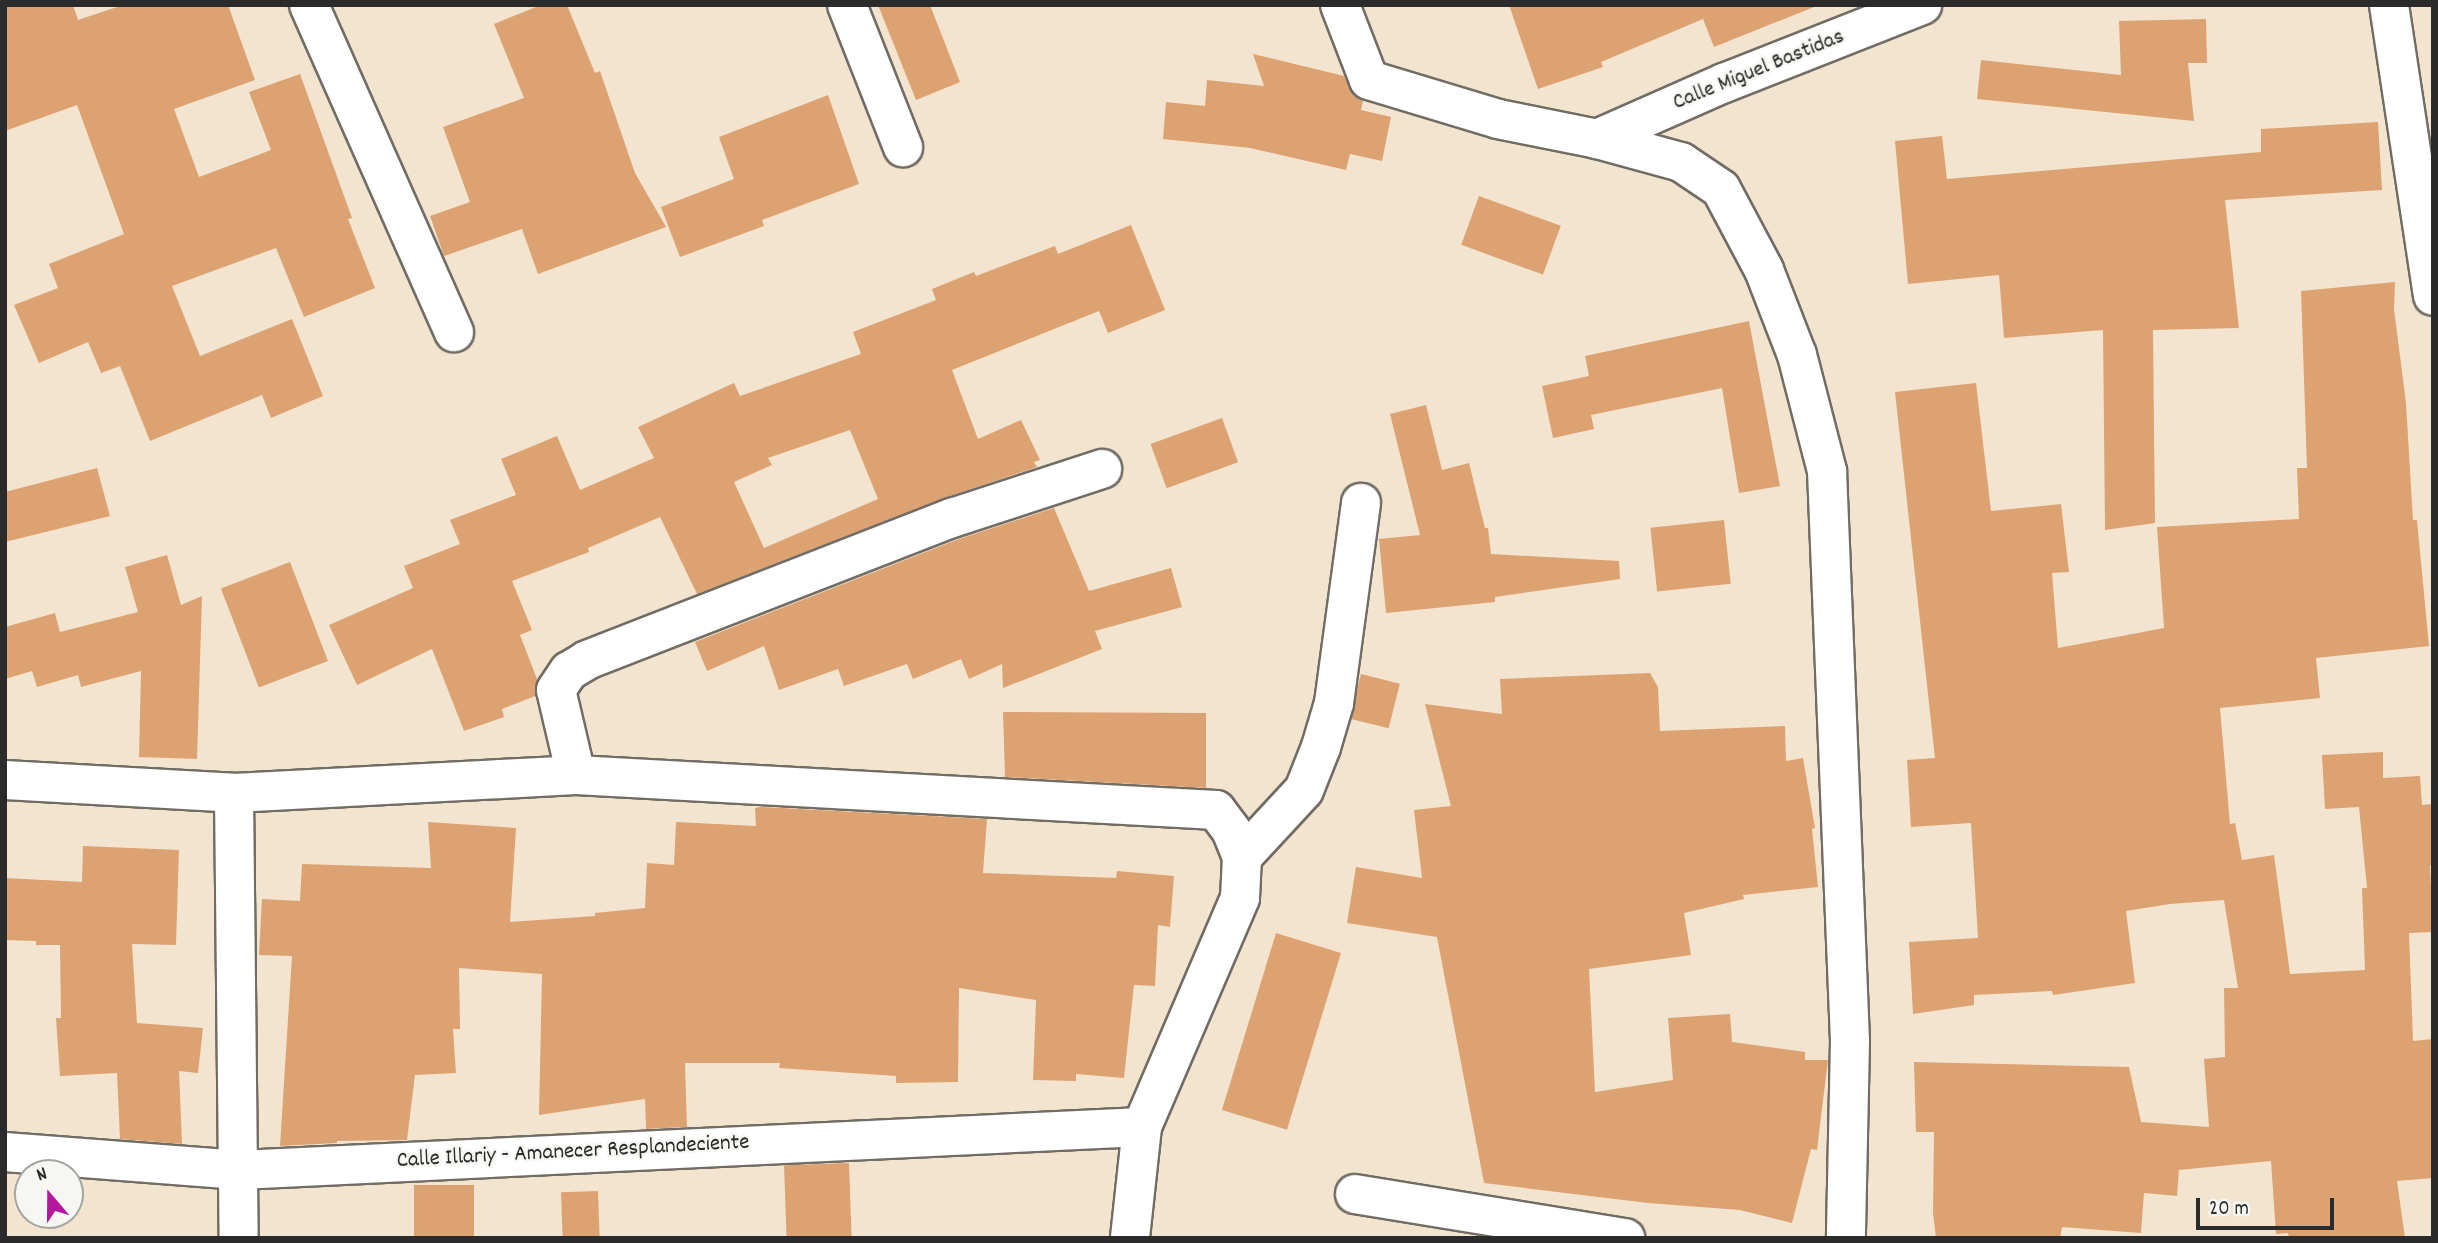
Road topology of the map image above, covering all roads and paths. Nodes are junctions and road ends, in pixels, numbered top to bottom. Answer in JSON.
{"nodes":[{"id":1,"x":309,"y":5,"type":"edge"},
{"id":2,"x":847,"y":5,"type":"edge"},
{"id":3,"x":1340,"y":5,"type":"edge"},
{"id":4,"x":2389,"y":5,"type":"edge"},
{"id":5,"x":1907,"y":8,"type":"edge"},
{"id":6,"x":1597,"y":139,"type":"junction"},
{"id":7,"x":903,"y":147,"type":"dead end"},
{"id":8,"x":2433,"y":296,"type":"edge"},
{"id":9,"x":454,"y":332,"type":"dead end"},
{"id":10,"x":1102,"y":469,"type":"dead end"},
{"id":11,"x":1361,"y":503,"type":"dead end"},
{"id":12,"x":576,"y":775,"type":"junction"},
{"id":13,"x":5,"y":780,"type":"edge"},
{"id":14,"x":234,"y":793,"type":"junction"},
{"id":15,"x":1242,"y":857,"type":"junction"},
{"id":16,"x":1142,"y":1127,"type":"junction"},
{"id":17,"x":5,"y":1152,"type":"edge"},
{"id":18,"x":239,"y":1170,"type":"junction"},
{"id":19,"x":1354,"y":1194,"type":"dead end"},
{"id":20,"x":1423,"y":1221,"type":"edge"},
{"id":21,"x":239,"y":1238,"type":"edge"},
{"id":22,"x":1130,"y":1238,"type":"edge"},
{"id":23,"x":1625,"y":1238,"type":"edge"},
{"id":24,"x":1846,"y":1238,"type":"edge"}],
"edges":[{"from":1,"to":9,"type":"street"},
{"from":2,"to":7,"type":"street"},
{"from":3,"to":6,"type":"street"},
{"from":4,"to":8,"type":"street"},
{"from":5,"to":6,"type":"street","name":"Calle Miguel Bastidas"},
{"from":6,"to":24,"type":"street"},
{"from":10,"to":12,"type":"street"},
{"from":11,"to":15,"type":"street"},
{"from":12,"to":14,"type":"street"},
{"from":12,"to":15,"type":"street"},
{"from":13,"to":14,"type":"street"},
{"from":14,"to":18,"type":"street"},
{"from":15,"to":16,"type":"street"},
{"from":16,"to":18,"type":"street","name":"Calle Illariy - Amanecer Resplandeciente"},
{"from":16,"to":22,"type":"street"},
{"from":17,"to":18,"type":"street","name":"Calle Illariy - Amanecer Resplandeciente"},
{"from":18,"to":21,"type":"street"},
{"from":19,"to":20,"type":"street"},
{"from":20,"to":23,"type":"street"}]}
